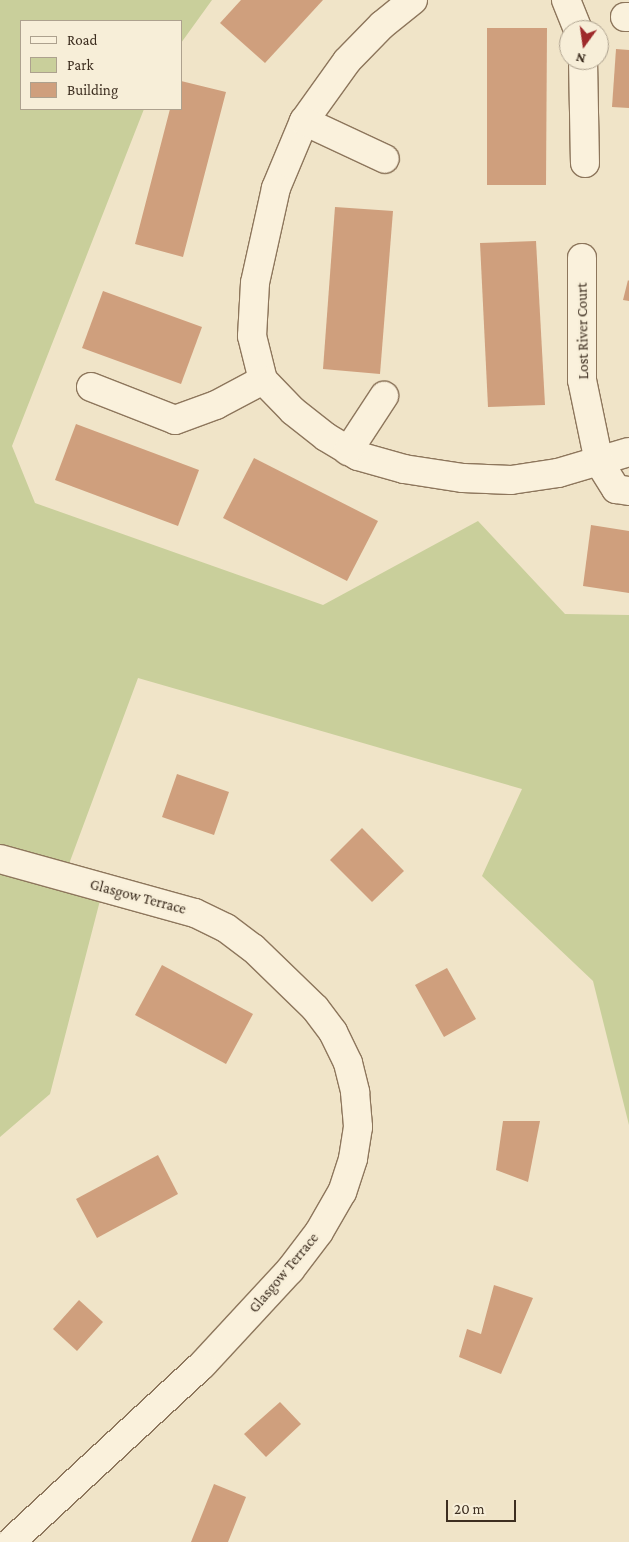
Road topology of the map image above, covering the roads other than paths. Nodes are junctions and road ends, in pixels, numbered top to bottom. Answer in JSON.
{"nodes":[{"id":1,"x":413,"y":0,"type":"edge"},
{"id":2,"x":566,"y":0,"type":"edge"},
{"id":3,"x":574,"y":20,"type":"edge"},
{"id":4,"x":583,"y":70,"type":"edge"},
{"id":5,"x":304,"y":121,"type":"junction"},
{"id":6,"x":385,"y":159,"type":"dead end"},
{"id":7,"x":585,"y":163,"type":"dead end"},
{"id":8,"x":582,"y":258,"type":"dead end"},
{"id":9,"x":263,"y":380,"type":"junction"},
{"id":10,"x":90,"y":387,"type":"dead end"},
{"id":11,"x":384,"y":396,"type":"dead end"},
{"id":12,"x":348,"y":451,"type":"junction"},
{"id":13,"x":629,"y":452,"type":"edge"},
{"id":14,"x":599,"y":462,"type":"junction"},
{"id":15,"x":629,"y":491,"type":"edge"},
{"id":16,"x":0,"y":859,"type":"edge"},
{"id":17,"x":11,"y":1542,"type":"edge"}],
"edges":[{"from":1,"to":5,"type":"street"},
{"from":2,"to":3,"type":"street"},
{"from":4,"to":7,"type":"street"},
{"from":5,"to":6,"type":"street"},
{"from":5,"to":9,"type":"street"},
{"from":8,"to":14,"type":"street","name":"Lost River Court"},
{"from":9,"to":10,"type":"street"},
{"from":9,"to":12,"type":"street"},
{"from":11,"to":12,"type":"street"},
{"from":12,"to":14,"type":"street"},
{"from":13,"to":14,"type":"street"},
{"from":14,"to":15,"type":"street"},
{"from":16,"to":17,"type":"street","name":"Glasgow Terrace"}]}
